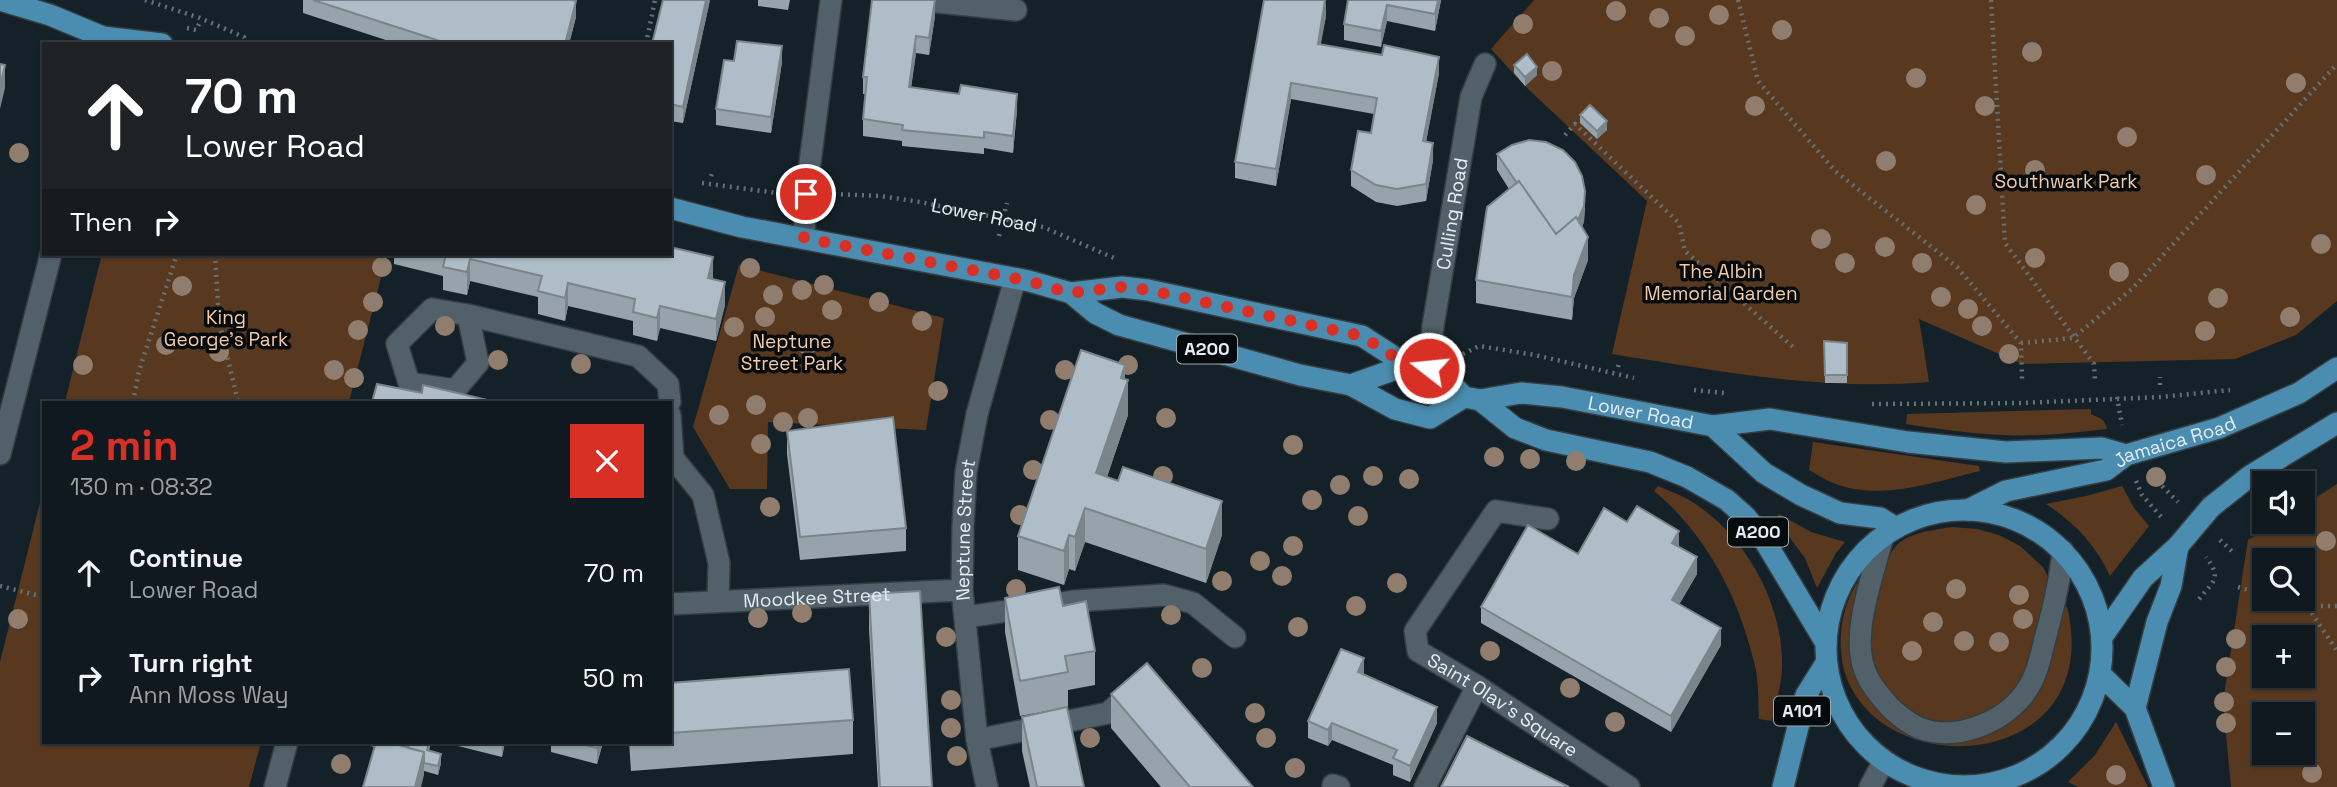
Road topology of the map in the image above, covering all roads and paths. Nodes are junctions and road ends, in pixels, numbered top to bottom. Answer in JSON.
{"nodes":[{"id":1,"x":0,"y":0,"type":"edge"},
{"id":2,"x":146,"y":0,"type":"edge"},
{"id":3,"x":655,"y":0,"type":"edge"},
{"id":4,"x":831,"y":0,"type":"edge"},
{"id":5,"x":918,"y":0,"type":"edge"},
{"id":6,"x":1738,"y":0,"type":"edge"},
{"id":7,"x":1991,"y":0,"type":"edge"},
{"id":8,"x":141,"y":8,"type":"dead end"},
{"id":9,"x":1016,"y":10,"type":"dead end"},
{"id":10,"x":105,"y":41,"type":"edge"},
{"id":11,"x":124,"y":42,"type":"edge"},
{"id":12,"x":246,"y":42,"type":"edge"},
{"id":13,"x":646,"y":42,"type":"edge"},
{"id":14,"x":1485,"y":64,"type":"dead end"},
{"id":15,"x":2337,"y":64,"type":"edge"},
{"id":16,"x":1565,"y":135,"type":"dead end"},
{"id":17,"x":697,"y":183,"type":"dead end"},
{"id":18,"x":755,"y":191,"type":"dead end"},
{"id":19,"x":831,"y":194,"type":"dead end"},
{"id":20,"x":1007,"y":203,"type":"dead end"},
{"id":21,"x":672,"y":209,"type":"edge"},
{"id":22,"x":1005,"y":211,"type":"dead end"},
{"id":23,"x":804,"y":238,"type":"junction"},
{"id":24,"x":50,"y":256,"type":"edge"},
{"id":25,"x":176,"y":256,"type":"edge"},
{"id":26,"x":215,"y":256,"type":"edge"},
{"id":27,"x":1119,"y":260,"type":"dead end"},
{"id":28,"x":1015,"y":279,"type":"junction"},
{"id":29,"x":1070,"y":293,"type":"junction"},
{"id":30,"x":468,"y":315,"type":"dead end"},
{"id":31,"x":2073,"y":338,"type":"junction"},
{"id":32,"x":2021,"y":344,"type":"junction"},
{"id":33,"x":1479,"y":346,"type":"dead end"},
{"id":34,"x":1793,"y":347,"type":"dead end"},
{"id":35,"x":1407,"y":365,"type":"junction"},
{"id":36,"x":1429,"y":368,"type":"junction"},
{"id":37,"x":2337,"y":368,"type":"edge"},
{"id":38,"x":1618,"y":374,"type":"dead end"},
{"id":39,"x":2160,"y":377,"type":"dead end"},
{"id":40,"x":2095,"y":379,"type":"dead end"},
{"id":41,"x":2022,"y":380,"type":"dead end"},
{"id":42,"x":1351,"y":385,"type":"junction"},
{"id":43,"x":2160,"y":385,"type":"dead end"},
{"id":44,"x":2198,"y":394,"type":"dead end"},
{"id":45,"x":2117,"y":397,"type":"junction"},
{"id":46,"x":1472,"y":399,"type":"junction"},
{"id":47,"x":133,"y":401,"type":"edge"},
{"id":48,"x":238,"y":401,"type":"edge"},
{"id":49,"x":670,"y":401,"type":"edge"},
{"id":50,"x":2022,"y":403,"type":"dead end"},
{"id":51,"x":2337,"y":423,"type":"edge"},
{"id":52,"x":1713,"y":426,"type":"junction"},
{"id":53,"x":2124,"y":433,"type":"dead end"},
{"id":54,"x":672,"y":444,"type":"edge"},
{"id":55,"x":0,"y":454,"type":"edge"},
{"id":56,"x":2126,"y":455,"type":"junction"},
{"id":57,"x":2154,"y":470,"type":"dead end"},
{"id":58,"x":2135,"y":475,"type":"dead end"},
{"id":59,"x":2179,"y":503,"type":"dead end"},
{"id":60,"x":1968,"y":510,"type":"junction"},
{"id":61,"x":1548,"y":519,"type":"dead end"},
{"id":62,"x":2163,"y":519,"type":"dead end"},
{"id":63,"x":1889,"y":532,"type":"junction"},
{"id":64,"x":2219,"y":539,"type":"dead end"},
{"id":65,"x":2178,"y":546,"type":"junction"},
{"id":66,"x":2063,"y":551,"type":"junction"},
{"id":67,"x":2235,"y":554,"type":"dead end"},
{"id":68,"x":2207,"y":557,"type":"dead end"},
{"id":69,"x":0,"y":586,"type":"edge"},
{"id":70,"x":2238,"y":587,"type":"dead end"},
{"id":71,"x":962,"y":590,"type":"junction"},
{"id":72,"x":2252,"y":591,"type":"edge"},
{"id":73,"x":42,"y":596,"type":"edge"},
{"id":74,"x":718,"y":600,"type":"junction"},
{"id":75,"x":672,"y":604,"type":"edge"},
{"id":76,"x":2195,"y":604,"type":"dead end"},
{"id":77,"x":2315,"y":606,"type":"edge"},
{"id":78,"x":2337,"y":606,"type":"edge"},
{"id":79,"x":2311,"y":611,"type":"edge"},
{"id":80,"x":966,"y":617,"type":"junction"},
{"id":81,"x":2102,"y":637,"type":"junction"},
{"id":82,"x":1235,"y":638,"type":"dead end"},
{"id":83,"x":2337,"y":651,"type":"edge"},
{"id":84,"x":1826,"y":653,"type":"junction"},
{"id":85,"x":2100,"y":674,"type":"junction"},
{"id":86,"x":1149,"y":677,"type":"edge"},
{"id":87,"x":1477,"y":687,"type":"junction"},
{"id":88,"x":2135,"y":708,"type":"junction"},
{"id":89,"x":977,"y":740,"type":"junction"},
{"id":90,"x":286,"y":744,"type":"edge"},
{"id":91,"x":1884,"y":761,"type":"junction"},
{"id":92,"x":2021,"y":782,"type":"edge"},
{"id":93,"x":1984,"y":786,"type":"edge"},
{"id":94,"x":275,"y":787,"type":"edge"},
{"id":95,"x":987,"y":787,"type":"edge"},
{"id":96,"x":1425,"y":787,"type":"edge"},
{"id":97,"x":1629,"y":787,"type":"edge"},
{"id":98,"x":1783,"y":787,"type":"edge"},
{"id":99,"x":1870,"y":787,"type":"edge"},
{"id":100,"x":2164,"y":787,"type":"edge"}],
"edges":[{"from":1,"to":10,"type":"main road"},
{"from":2,"to":8,"type":"path"},
{"from":2,"to":12,"type":"path"},
{"from":3,"to":13,"type":"path"},
{"from":4,"to":23,"type":"street"},
{"from":5,"to":9,"type":"street"},
{"from":6,"to":32,"type":"path"},
{"from":7,"to":31,"type":"path"},
{"from":10,"to":11,"type":"main road"},
{"from":14,"to":36,"type":"street","name":"Culling Road"},
{"from":15,"to":31,"type":"path"},
{"from":16,"to":34,"type":"path"},
{"from":17,"to":18,"type":"path"},
{"from":19,"to":27,"type":"path","name":"Lower Road"},
{"from":20,"to":22,"type":"path"},
{"from":21,"to":23,"type":"main road","name":"Lower Road","number":"A200"},
{"from":23,"to":28,"type":"main road","name":"Lower Road","number":"A200"},
{"from":24,"to":55,"type":"street"},
{"from":25,"to":47,"type":"path"},
{"from":26,"to":48,"type":"path"},
{"from":28,"to":29,"type":"main road","name":"Lower Road","number":"A200"},
{"from":28,"to":71,"type":"street","name":"Neptune Street"},
{"from":29,"to":35,"type":"main road"},
{"from":29,"to":42,"type":"main road","name":"Lower Road","number":"A200"},
{"from":30,"to":49,"type":"street"},
{"from":31,"to":32,"type":"path"},
{"from":31,"to":40,"type":"path"},
{"from":32,"to":41,"type":"path"},
{"from":33,"to":38,"type":"path","name":"Lower Road"},
{"from":35,"to":36,"type":"main road","number":"A200"},
{"from":35,"to":42,"type":"main road","number":"A200"},
{"from":36,"to":46,"type":"main road","number":"A200"},
{"from":37,"to":56,"type":"main road","name":"Jamaica Road"},
{"from":39,"to":43,"type":"path"},
{"from":42,"to":46,"type":"main road","name":"Lower Road","number":"A200"},
{"from":44,"to":45,"type":"path","name":"Jamaica Road"},
{"from":45,"to":50,"type":"path","name":"Jamaica Road"},
{"from":45,"to":53,"type":"path"},
{"from":46,"to":52,"type":"main road","name":"Lower Road","number":"A200"},
{"from":46,"to":84,"type":"main road","number":"A200"},
{"from":51,"to":65,"type":"main road"},
{"from":52,"to":56,"type":"main road"},
{"from":52,"to":63,"type":"main road","name":"Lower Road","number":"A200"},
{"from":54,"to":74,"type":"street"},
{"from":56,"to":60,"type":"main road","name":"Jamaica Road"},
{"from":57,"to":59,"type":"path"},
{"from":58,"to":62,"type":"path"},
{"from":60,"to":63,"type":"main road"},
{"from":60,"to":66,"type":"main road"},
{"from":61,"to":87,"type":"street","name":"Saint Olav's Square"},
{"from":63,"to":66,"type":"street"},
{"from":63,"to":84,"type":"main road"},
{"from":64,"to":67,"type":"path"},
{"from":65,"to":81,"type":"main road"},
{"from":65,"to":88,"type":"main road"},
{"from":66,"to":81,"type":"main road"},
{"from":68,"to":76,"type":"path"},
{"from":69,"to":73,"type":"path"},
{"from":70,"to":72,"type":"path"},
{"from":71,"to":74,"type":"street","name":"Moodkee Street"},
{"from":71,"to":80,"type":"street","name":"Neptune Street"},
{"from":74,"to":75,"type":"street","name":"Moodkee Street"},
{"from":77,"to":78,"type":"path"},
{"from":79,"to":83,"type":"path"},
{"from":80,"to":82,"type":"street"},
{"from":80,"to":89,"type":"street","name":"Neptune Street"},
{"from":81,"to":85,"type":"main road"},
{"from":84,"to":91,"type":"main road"},
{"from":84,"to":98,"type":"main road","number":"A101"},
{"from":85,"to":88,"type":"main road"},
{"from":85,"to":92,"type":"main road"},
{"from":86,"to":89,"type":"street"},
{"from":87,"to":96,"type":"street"},
{"from":87,"to":97,"type":"street","name":"Saint Olav's Square"},
{"from":88,"to":100,"type":"main road"},
{"from":89,"to":95,"type":"street","name":"Neptune Street"},
{"from":90,"to":94,"type":"street"},
{"from":91,"to":93,"type":"main road"},
{"from":91,"to":99,"type":"street"},
{"from":92,"to":93,"type":"main road"}]}
